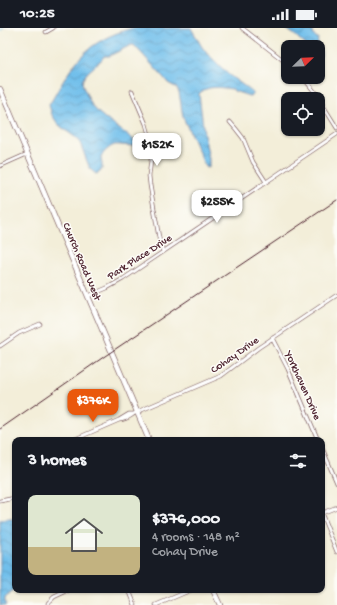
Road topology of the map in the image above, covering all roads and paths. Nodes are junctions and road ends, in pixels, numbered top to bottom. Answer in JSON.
{"nodes":[{"id":1,"x":53,"y":28,"type":"edge"},
{"id":2,"x":242,"y":28,"type":"edge"},
{"id":3,"x":46,"y":32,"type":"dead end"},
{"id":4,"x":281,"y":59,"type":"edge"},
{"id":5,"x":308,"y":84,"type":"edge"},
{"id":6,"x":0,"y":89,"type":"edge"},
{"id":7,"x":132,"y":91,"type":"dead end"},
{"id":8,"x":230,"y":122,"type":"dead end"},
{"id":9,"x":337,"y":128,"type":"edge"},
{"id":10,"x":337,"y":134,"type":"edge"},
{"id":11,"x":27,"y":154,"type":"junction"},
{"id":12,"x":0,"y":166,"type":"edge"},
{"id":13,"x":266,"y":182,"type":"junction"},
{"id":14,"x":163,"y":252,"type":"junction"},
{"id":15,"x":337,"y":295,"type":"edge"},
{"id":16,"x":88,"y":296,"type":"junction"},
{"id":17,"x":40,"y":324,"type":"dead end"},
{"id":18,"x":272,"y":338,"type":"junction"},
{"id":19,"x":0,"y":346,"type":"edge"},
{"id":20,"x":135,"y":413,"type":"junction"},
{"id":21,"x":80,"y":437,"type":"edge"},
{"id":22,"x":147,"y":437,"type":"edge"},
{"id":23,"x":317,"y":437,"type":"edge"},
{"id":24,"x":325,"y":455,"type":"edge"},
{"id":25,"x":337,"y":483,"type":"edge"},
{"id":26,"x":12,"y":499,"type":"edge"},
{"id":27,"x":0,"y":501,"type":"edge"},
{"id":28,"x":337,"y":507,"type":"edge"},
{"id":29,"x":325,"y":513,"type":"edge"},
{"id":30,"x":325,"y":522,"type":"edge"},
{"id":31,"x":337,"y":552,"type":"edge"},
{"id":32,"x":63,"y":593,"type":"edge"},
{"id":33,"x":130,"y":593,"type":"edge"},
{"id":34,"x":185,"y":593,"type":"edge"},
{"id":35,"x":214,"y":593,"type":"edge"},
{"id":36,"x":48,"y":604,"type":"edge"},
{"id":37,"x":135,"y":605,"type":"edge"},
{"id":38,"x":156,"y":605,"type":"edge"},
{"id":39,"x":220,"y":605,"type":"edge"}],
"edges":[{"from":1,"to":3,"type":"street"},
{"from":2,"to":4,"type":"street"},
{"from":5,"to":9,"type":"street"},
{"from":6,"to":11,"type":"street","name":"Church Road West"},
{"from":7,"to":14,"type":"street"},
{"from":8,"to":13,"type":"street"},
{"from":10,"to":13,"type":"street","name":"Park Place Drive"},
{"from":11,"to":12,"type":"street"},
{"from":11,"to":16,"type":"street","name":"Church Road West"},
{"from":13,"to":14,"type":"street","name":"Park Place Drive"},
{"from":14,"to":16,"type":"street","name":"Park Place Drive"},
{"from":15,"to":18,"type":"street","name":"Cohay Drive"},
{"from":16,"to":20,"type":"street","name":"Church Road West"},
{"from":17,"to":19,"type":"street"},
{"from":18,"to":20,"type":"street","name":"Cohay Drive"},
{"from":18,"to":23,"type":"street","name":"Yorkhaven Drive"},
{"from":20,"to":21,"type":"street","name":"Cohay Drive"},
{"from":20,"to":22,"type":"street","name":"Church Road West"},
{"from":24,"to":25,"type":"street"},
{"from":26,"to":27,"type":"street"},
{"from":28,"to":29,"type":"street"},
{"from":30,"to":31,"type":"street"},
{"from":32,"to":36,"type":"street"},
{"from":33,"to":37,"type":"street"},
{"from":34,"to":38,"type":"street"},
{"from":35,"to":39,"type":"street"}]}
